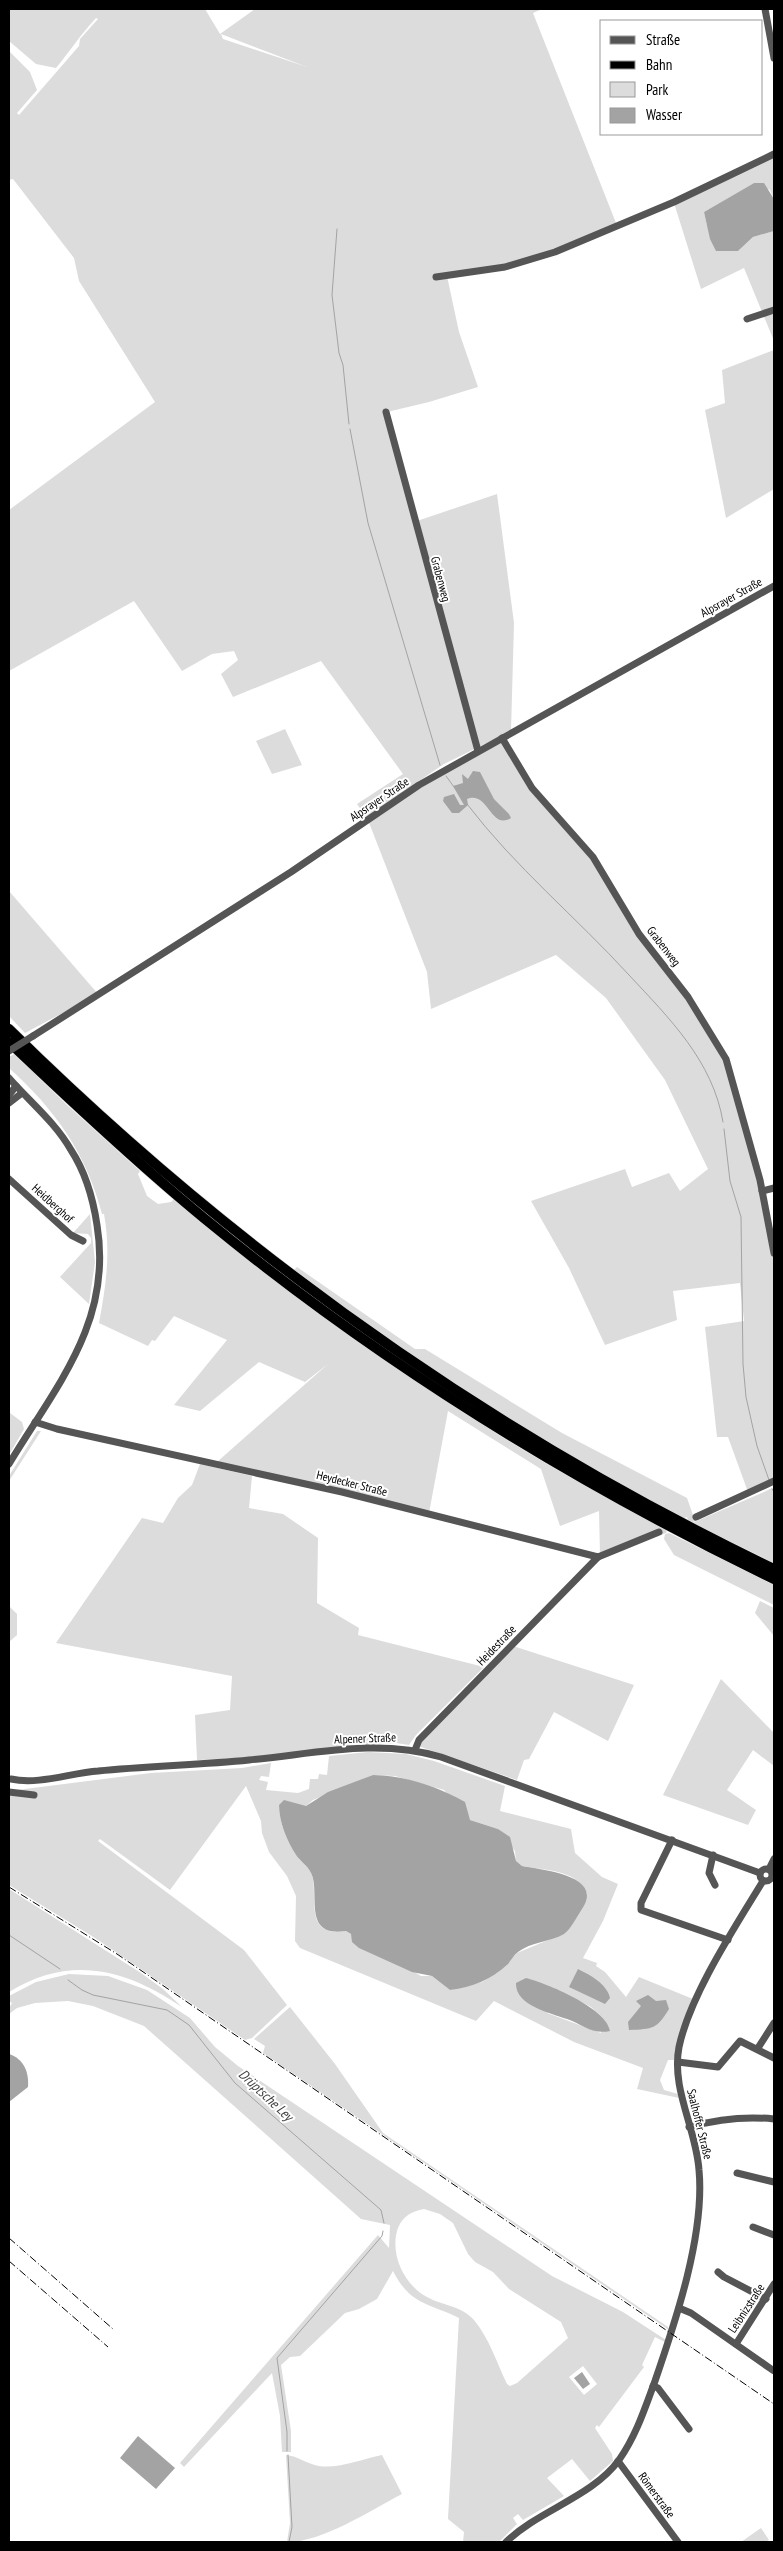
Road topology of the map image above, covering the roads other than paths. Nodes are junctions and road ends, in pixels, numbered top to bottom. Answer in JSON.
{"nodes":[{"id":1,"x":765,"y":9,"type":"edge"},
{"id":2,"x":774,"y":58,"type":"edge"},
{"id":3,"x":774,"y":154,"type":"edge"},
{"id":4,"x":436,"y":277,"type":"dead end"},
{"id":5,"x":774,"y":310,"type":"edge"},
{"id":6,"x":747,"y":319,"type":"dead end"},
{"id":7,"x":386,"y":412,"type":"dead end"},
{"id":8,"x":774,"y":586,"type":"edge"},
{"id":9,"x":502,"y":738,"type":"junction"},
{"id":10,"x":478,"y":751,"type":"junction"},
{"id":11,"x":9,"y":1029,"type":"edge"},
{"id":12,"x":9,"y":1042,"type":"edge"},
{"id":13,"x":9,"y":1051,"type":"edge"},
{"id":14,"x":9,"y":1078,"type":"edge"},
{"id":15,"x":16,"y":1086,"type":"junction"},
{"id":16,"x":22,"y":1093,"type":"junction"},
{"id":17,"x":9,"y":1095,"type":"edge"},
{"id":18,"x":9,"y":1103,"type":"edge"},
{"id":19,"x":9,"y":1178,"type":"edge"},
{"id":20,"x":774,"y":1188,"type":"edge"},
{"id":21,"x":762,"y":1192,"type":"junction"},
{"id":22,"x":84,"y":1241,"type":"dead end"},
{"id":23,"x":774,"y":1253,"type":"edge"},
{"id":24,"x":34,"y":1422,"type":"junction"},
{"id":25,"x":9,"y":1464,"type":"edge"},
{"id":26,"x":774,"y":1481,"type":"edge"},
{"id":27,"x":696,"y":1517,"type":"tunnel mouth"},
{"id":28,"x":659,"y":1532,"type":"tunnel mouth"},
{"id":29,"x":598,"y":1557,"type":"junction"},
{"id":30,"x":774,"y":1569,"type":"edge"},
{"id":31,"x":774,"y":1579,"type":"edge"},
{"id":32,"x":415,"y":1750,"type":"junction"},
{"id":33,"x":9,"y":1771,"type":"edge"},
{"id":34,"x":10,"y":1781,"type":"edge"},
{"id":35,"x":9,"y":1792,"type":"edge"},
{"id":36,"x":34,"y":1795,"type":"dead end"},
{"id":37,"x":672,"y":1840,"type":"junction"},
{"id":38,"x":713,"y":1855,"type":"junction"},
{"id":39,"x":774,"y":1859,"type":"edge"},
{"id":40,"x":769,"y":1869,"type":"junction"},
{"id":41,"x":760,"y":1873,"type":"junction"},
{"id":42,"x":773,"y":1879,"type":"edge"},
{"id":43,"x":763,"y":1881,"type":"junction"},
{"id":44,"x":716,"y":1885,"type":"dead end"},
{"id":45,"x":728,"y":1940,"type":"junction"},
{"id":46,"x":774,"y":2023,"type":"edge"},
{"id":47,"x":758,"y":2048,"type":"junction"},
{"id":48,"x":774,"y":2058,"type":"edge"},
{"id":49,"x":678,"y":2062,"type":"junction"},
{"id":50,"x":774,"y":2119,"type":"edge"},
{"id":51,"x":689,"y":2127,"type":"junction"},
{"id":52,"x":737,"y":2173,"type":"dead end"},
{"id":53,"x":774,"y":2182,"type":"edge"},
{"id":54,"x":753,"y":2227,"type":"dead end"},
{"id":55,"x":774,"y":2235,"type":"edge"},
{"id":56,"x":718,"y":2272,"type":"dead end"},
{"id":57,"x":774,"y":2284,"type":"edge"},
{"id":58,"x":766,"y":2298,"type":"junction"},
{"id":59,"x":679,"y":2308,"type":"junction"},
{"id":60,"x":736,"y":2344,"type":"junction"},
{"id":61,"x":774,"y":2371,"type":"edge"},
{"id":62,"x":653,"y":2386,"type":"junction"},
{"id":63,"x":689,"y":2429,"type":"dead end"},
{"id":64,"x":618,"y":2461,"type":"junction"},
{"id":65,"x":506,"y":2542,"type":"edge"},
{"id":66,"x":678,"y":2542,"type":"edge"}],
"edges":[{"from":1,"to":2,"type":"street"},
{"from":3,"to":4,"type":"street"},
{"from":5,"to":6,"type":"street"},
{"from":7,"to":10,"type":"street","name":"Grabenweg"},
{"from":8,"to":9,"type":"street","name":"Alpsrayer Straße"},
{"from":9,"to":10,"type":"street","name":"Alpsrayer Straße"},
{"from":9,"to":21,"type":"street","name":"Grabenweg"},
{"from":10,"to":13,"type":"street","name":"Alpsrayer Straße","bridge":true},
{"from":11,"to":30,"type":"highway"},
{"from":12,"to":31,"type":"highway"},
{"from":14,"to":15,"type":"street"},
{"from":15,"to":16,"type":"street"},
{"from":15,"to":17,"type":"street"},
{"from":16,"to":18,"type":"street"},
{"from":16,"to":24,"type":"street"},
{"from":19,"to":22,"type":"street","name":"Heidberghof"},
{"from":20,"to":21,"type":"street"},
{"from":21,"to":23,"type":"street","name":"Grabenweg"},
{"from":24,"to":25,"type":"street"},
{"from":24,"to":29,"type":"street","name":"Heydecker Straße"},
{"from":26,"to":27,"type":"street"},
{"from":28,"to":29,"type":"street"},
{"from":29,"to":32,"type":"street","name":"Heidestraße"},
{"from":32,"to":34,"type":"street","name":"Alpener Straße"},
{"from":32,"to":37,"type":"street","name":"Alpener Straße"},
{"from":33,"to":34,"type":"street"},
{"from":35,"to":36,"type":"street"},
{"from":37,"to":38,"type":"street","name":"Alpener Straße"},
{"from":37,"to":45,"type":"street"},
{"from":38,"to":41,"type":"street","name":"Alpener Straße"},
{"from":38,"to":44,"type":"street"},
{"from":39,"to":40,"type":"street"},
{"from":40,"to":41,"type":"street"},
{"from":40,"to":42,"type":"street"},
{"from":41,"to":43,"type":"street"},
{"from":42,"to":43,"type":"street"},
{"from":43,"to":45,"type":"street","name":"Saalhoffer Straße"},
{"from":45,"to":49,"type":"street","name":"Saalhoffer Straße"},
{"from":46,"to":47,"type":"street"},
{"from":47,"to":48,"type":"street"},
{"from":47,"to":49,"type":"street"},
{"from":49,"to":51,"type":"street","name":"Saalhoffer Straße"},
{"from":50,"to":51,"type":"street"},
{"from":51,"to":59,"type":"street","name":"Saalhoffer Straße"},
{"from":52,"to":53,"type":"street"},
{"from":54,"to":55,"type":"street"},
{"from":56,"to":58,"type":"street"},
{"from":57,"to":58,"type":"street","name":"Leibnizstraße"},
{"from":58,"to":60,"type":"street","name":"Leibnizstraße"},
{"from":59,"to":60,"type":"street"},
{"from":59,"to":62,"type":"street","name":"Saalhoffer Straße"},
{"from":60,"to":61,"type":"street"},
{"from":62,"to":63,"type":"street"},
{"from":62,"to":64,"type":"street","name":"Saalhoffer Straße"},
{"from":64,"to":65,"type":"street","name":"Saalhoffer Straße"},
{"from":64,"to":66,"type":"street","name":"Römerstraße"}]}
